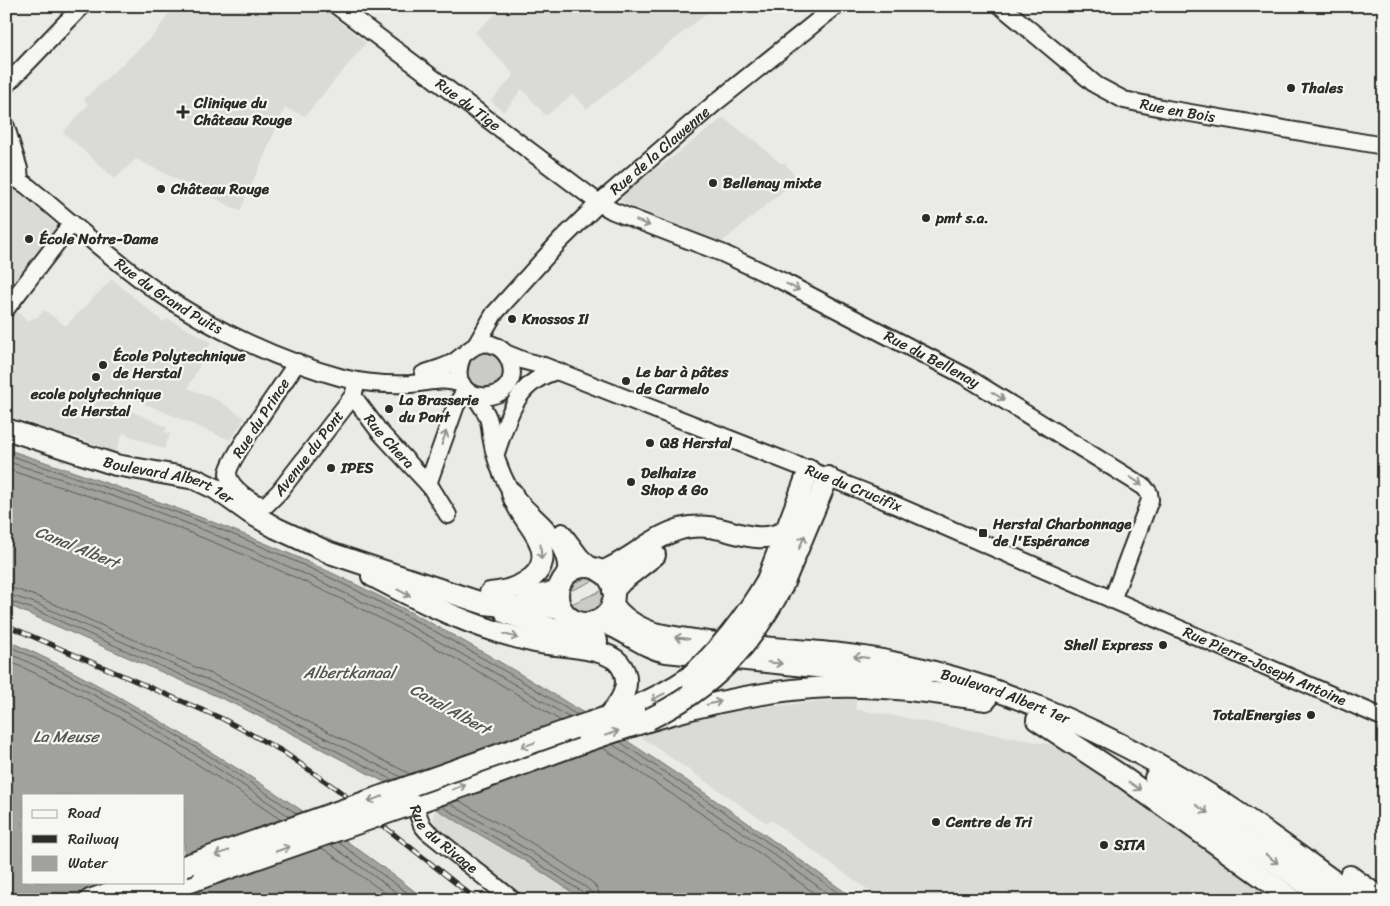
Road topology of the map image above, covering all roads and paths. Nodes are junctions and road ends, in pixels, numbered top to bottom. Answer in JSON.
{"nodes":[{"id":1,"x":82,"y":6,"type":"edge"},
{"id":2,"x":337,"y":6,"type":"edge"},
{"id":3,"x":836,"y":6,"type":"edge"},
{"id":4,"x":1001,"y":6,"type":"edge"},
{"id":5,"x":6,"y":85,"type":"edge"},
{"id":6,"x":6,"y":127,"type":"edge"},
{"id":7,"x":1384,"y":146,"type":"edge"},
{"id":8,"x":6,"y":172,"type":"edge"},
{"id":9,"x":20,"y":181,"type":"junction"},
{"id":10,"x":599,"y":203,"type":"junction"},
{"id":11,"x":72,"y":224,"type":"junction"},
{"id":12,"x":6,"y":309,"type":"edge"},
{"id":13,"x":498,"y":310,"type":"junction"},
{"id":14,"x":476,"y":345,"type":"junction"},
{"id":15,"x":504,"y":352,"type":"junction"},
{"id":16,"x":462,"y":357,"type":"junction"},
{"id":17,"x":297,"y":362,"type":"junction"},
{"id":18,"x":557,"y":371,"type":"junction"},
{"id":19,"x":395,"y":382,"type":"junction"},
{"id":20,"x":506,"y":387,"type":"junction"},
{"id":21,"x":355,"y":388,"type":"junction"},
{"id":22,"x":467,"y":390,"type":"junction"},
{"id":23,"x":8,"y":430,"type":"edge"},
{"id":24,"x":496,"y":453,"type":"junction"},
{"id":25,"x":809,"y":470,"type":"junction"},
{"id":26,"x":228,"y":476,"type":"joint"},
{"id":27,"x":828,"y":477,"type":"junction"},
{"id":28,"x":428,"y":484,"type":"junction"},
{"id":29,"x":512,"y":493,"type":"junction"},
{"id":30,"x":448,"y":515,"type":"dead end"},
{"id":31,"x":538,"y":519,"type":"junction"},
{"id":32,"x":709,"y":528,"type":"junction"},
{"id":33,"x":787,"y":530,"type":"junction"},
{"id":34,"x":756,"y":539,"type":"junction"},
{"id":35,"x":325,"y":550,"type":"junction"},
{"id":36,"x":597,"y":570,"type":"junction"},
{"id":37,"x":773,"y":580,"type":"junction"},
{"id":38,"x":562,"y":592,"type":"junction"},
{"id":39,"x":612,"y":597,"type":"junction"},
{"id":40,"x":488,"y":598,"type":"junction"},
{"id":41,"x":1112,"y":600,"type":"junction"},
{"id":42,"x":1146,"y":615,"type":"joint"},
{"id":43,"x":595,"y":621,"type":"junction"},
{"id":44,"x":657,"y":650,"type":"junction"},
{"id":45,"x":986,"y":700,"type":"junction"},
{"id":46,"x":607,"y":716,"type":"junction"},
{"id":47,"x":1384,"y":718,"type":"edge"},
{"id":48,"x":650,"y":719,"type":"junction"},
{"id":49,"x":1037,"y":720,"type":"junction"},
{"id":50,"x":1130,"y":750,"type":"junction"},
{"id":51,"x":410,"y":795,"type":"junction"},
{"id":52,"x":1238,"y":823,"type":"junction"},
{"id":53,"x":185,"y":866,"type":"edge"},
{"id":54,"x":185,"y":883,"type":"edge"},
{"id":55,"x":134,"y":884,"type":"edge"},
{"id":56,"x":182,"y":884,"type":"edge"},
{"id":57,"x":90,"y":900,"type":"edge"},
{"id":58,"x":141,"y":900,"type":"edge"},
{"id":59,"x":513,"y":900,"type":"edge"},
{"id":60,"x":1294,"y":900,"type":"edge"},
{"id":61,"x":1329,"y":900,"type":"edge"},
{"id":62,"x":1360,"y":900,"type":"edge"},
{"id":63,"x":1383,"y":900,"type":"edge"}],
"edges":[{"from":1,"to":5,"type":"street"},
{"from":2,"to":10,"type":"street","name":"Rue du Tige"},
{"from":3,"to":10,"type":"street","name":"Rue de la Clawenne"},
{"from":4,"to":7,"type":"street","name":"Rue en Bois"},
{"from":6,"to":9,"type":"street"},
{"from":8,"to":9,"type":"street","name":"Rue du Grand Puits"},
{"from":9,"to":11,"type":"street","name":"Rue du Grand Puits"},
{"from":10,"to":13,"type":"street","name":"Rue de la Clawenne"},
{"from":10,"to":41,"type":"street","name":"Rue du Bellenay","one_way":true},
{"from":11,"to":12,"type":"street"},
{"from":11,"to":17,"type":"street","name":"Rue du Grand Puits"},
{"from":13,"to":14,"type":"street","name":"Rue de la Clawenne"},
{"from":13,"to":15,"type":"street"},
{"from":14,"to":15,"type":"street"},
{"from":14,"to":16,"type":"street"},
{"from":15,"to":18,"type":"street","name":"Rue du Crucifix"},
{"from":15,"to":20,"type":"street"},
{"from":16,"to":19,"type":"street"},
{"from":16,"to":22,"type":"street"},
{"from":17,"to":21,"type":"street","name":"Rue du Grand Puits"},
{"from":17,"to":26,"type":"street","name":"Rue du Prince"},
{"from":18,"to":20,"type":"street","name":"Rue du Crucifix"},
{"from":18,"to":24,"type":"street"},
{"from":18,"to":25,"type":"street","name":"Rue du Crucifix"},
{"from":19,"to":21,"type":"street","name":"Rue du Grand Puits"},
{"from":19,"to":22,"type":"street","name":"Rue du Grand Puits"},
{"from":20,"to":22,"type":"street"},
{"from":20,"to":24,"type":"street"},
{"from":21,"to":26,"type":"street","name":"Avenue du Pont"},
{"from":21,"to":28,"type":"street","name":"Rue Chera"},
{"from":22,"to":24,"type":"street"},
{"from":28,"to":22,"type":"street","name":"Rue Chera","one_way":true},
{"from":23,"to":35,"type":"main road","name":"Boulevard Albert 1er"},
{"from":24,"to":29,"type":"street"},
{"from":25,"to":27,"type":"street","name":"Rue du Crucifix"},
{"from":25,"to":33,"type":"main road"},
{"from":37,"to":27,"type":"main road","one_way":true},
{"from":27,"to":41,"type":"street","name":"Rue du Crucifix"},
{"from":28,"to":30,"type":"street","name":"Rue Chera"},
{"from":29,"to":31,"type":"street"},
{"from":29,"to":40,"type":"main road","one_way":true},
{"from":31,"to":36,"type":"street"},
{"from":31,"to":38,"type":"street"},
{"from":32,"to":34,"type":"main road"},
{"from":32,"to":36,"type":"main road"},
{"from":32,"to":39,"type":"main road"},
{"from":33,"to":34,"type":"main road"},
{"from":33,"to":37,"type":"main road"},
{"from":34,"to":37,"type":"main road"},
{"from":35,"to":40,"type":"main road","name":"Boulevard Albert 1er"},
{"from":35,"to":46,"type":"main road","one_way":true},
{"from":36,"to":38,"type":"main road","name":"Boulevard Albert 1er"},
{"from":36,"to":39,"type":"main road","name":"Boulevard Albert 1er"},
{"from":37,"to":46,"type":"main road","one_way":true,"bridge":true},
{"from":37,"to":48,"type":"main road","bridge":true},
{"from":38,"to":40,"type":"main road","name":"Boulevard Albert 1er"},
{"from":38,"to":43,"type":"main road","name":"Boulevard Albert 1er"},
{"from":39,"to":43,"type":"main road"},
{"from":50,"to":39,"type":"main road","name":"Boulevard Albert 1er","one_way":true},
{"from":40,"to":44,"type":"main road"},
{"from":41,"to":42,"type":"street","name":"Rue du Crucifix"},
{"from":42,"to":47,"type":"street","name":"Rue Pierre-Joseph Antoine"},
{"from":43,"to":44,"type":"main road","name":"Boulevard Albert 1er"},
{"from":44,"to":45,"type":"main road","name":"Boulevard Albert 1er","one_way":true},
{"from":48,"to":45,"type":"main road","one_way":true,"bridge":true},
{"from":45,"to":49,"type":"main road","name":"Boulevard Albert 1er"},
{"from":46,"to":51,"type":"main road","one_way":true,"bridge":true},
{"from":51,"to":48,"type":"main road","one_way":true},
{"from":49,"to":52,"type":"main road","name":"Boulevard Albert 1er","one_way":true},
{"from":49,"to":60,"type":"main road","one_way":true},
{"from":50,"to":52,"type":"main road","name":"Boulevard Albert 1er"},
{"from":50,"to":63,"type":"main road"},
{"from":51,"to":53,"type":"main road","one_way":true,"bridge":true},
{"from":54,"to":51,"type":"main road","one_way":true,"bridge":true},
{"from":51,"to":59,"type":"street","name":"Rue du Rivage"},
{"from":52,"to":61,"type":"main road","name":"Boulevard Albert 1er","one_way":true},
{"from":52,"to":62,"type":"main road","name":"Boulevard Albert 1er"},
{"from":55,"to":57,"type":"main road"},
{"from":58,"to":56,"type":"main road","one_way":true,"bridge":true}]}
